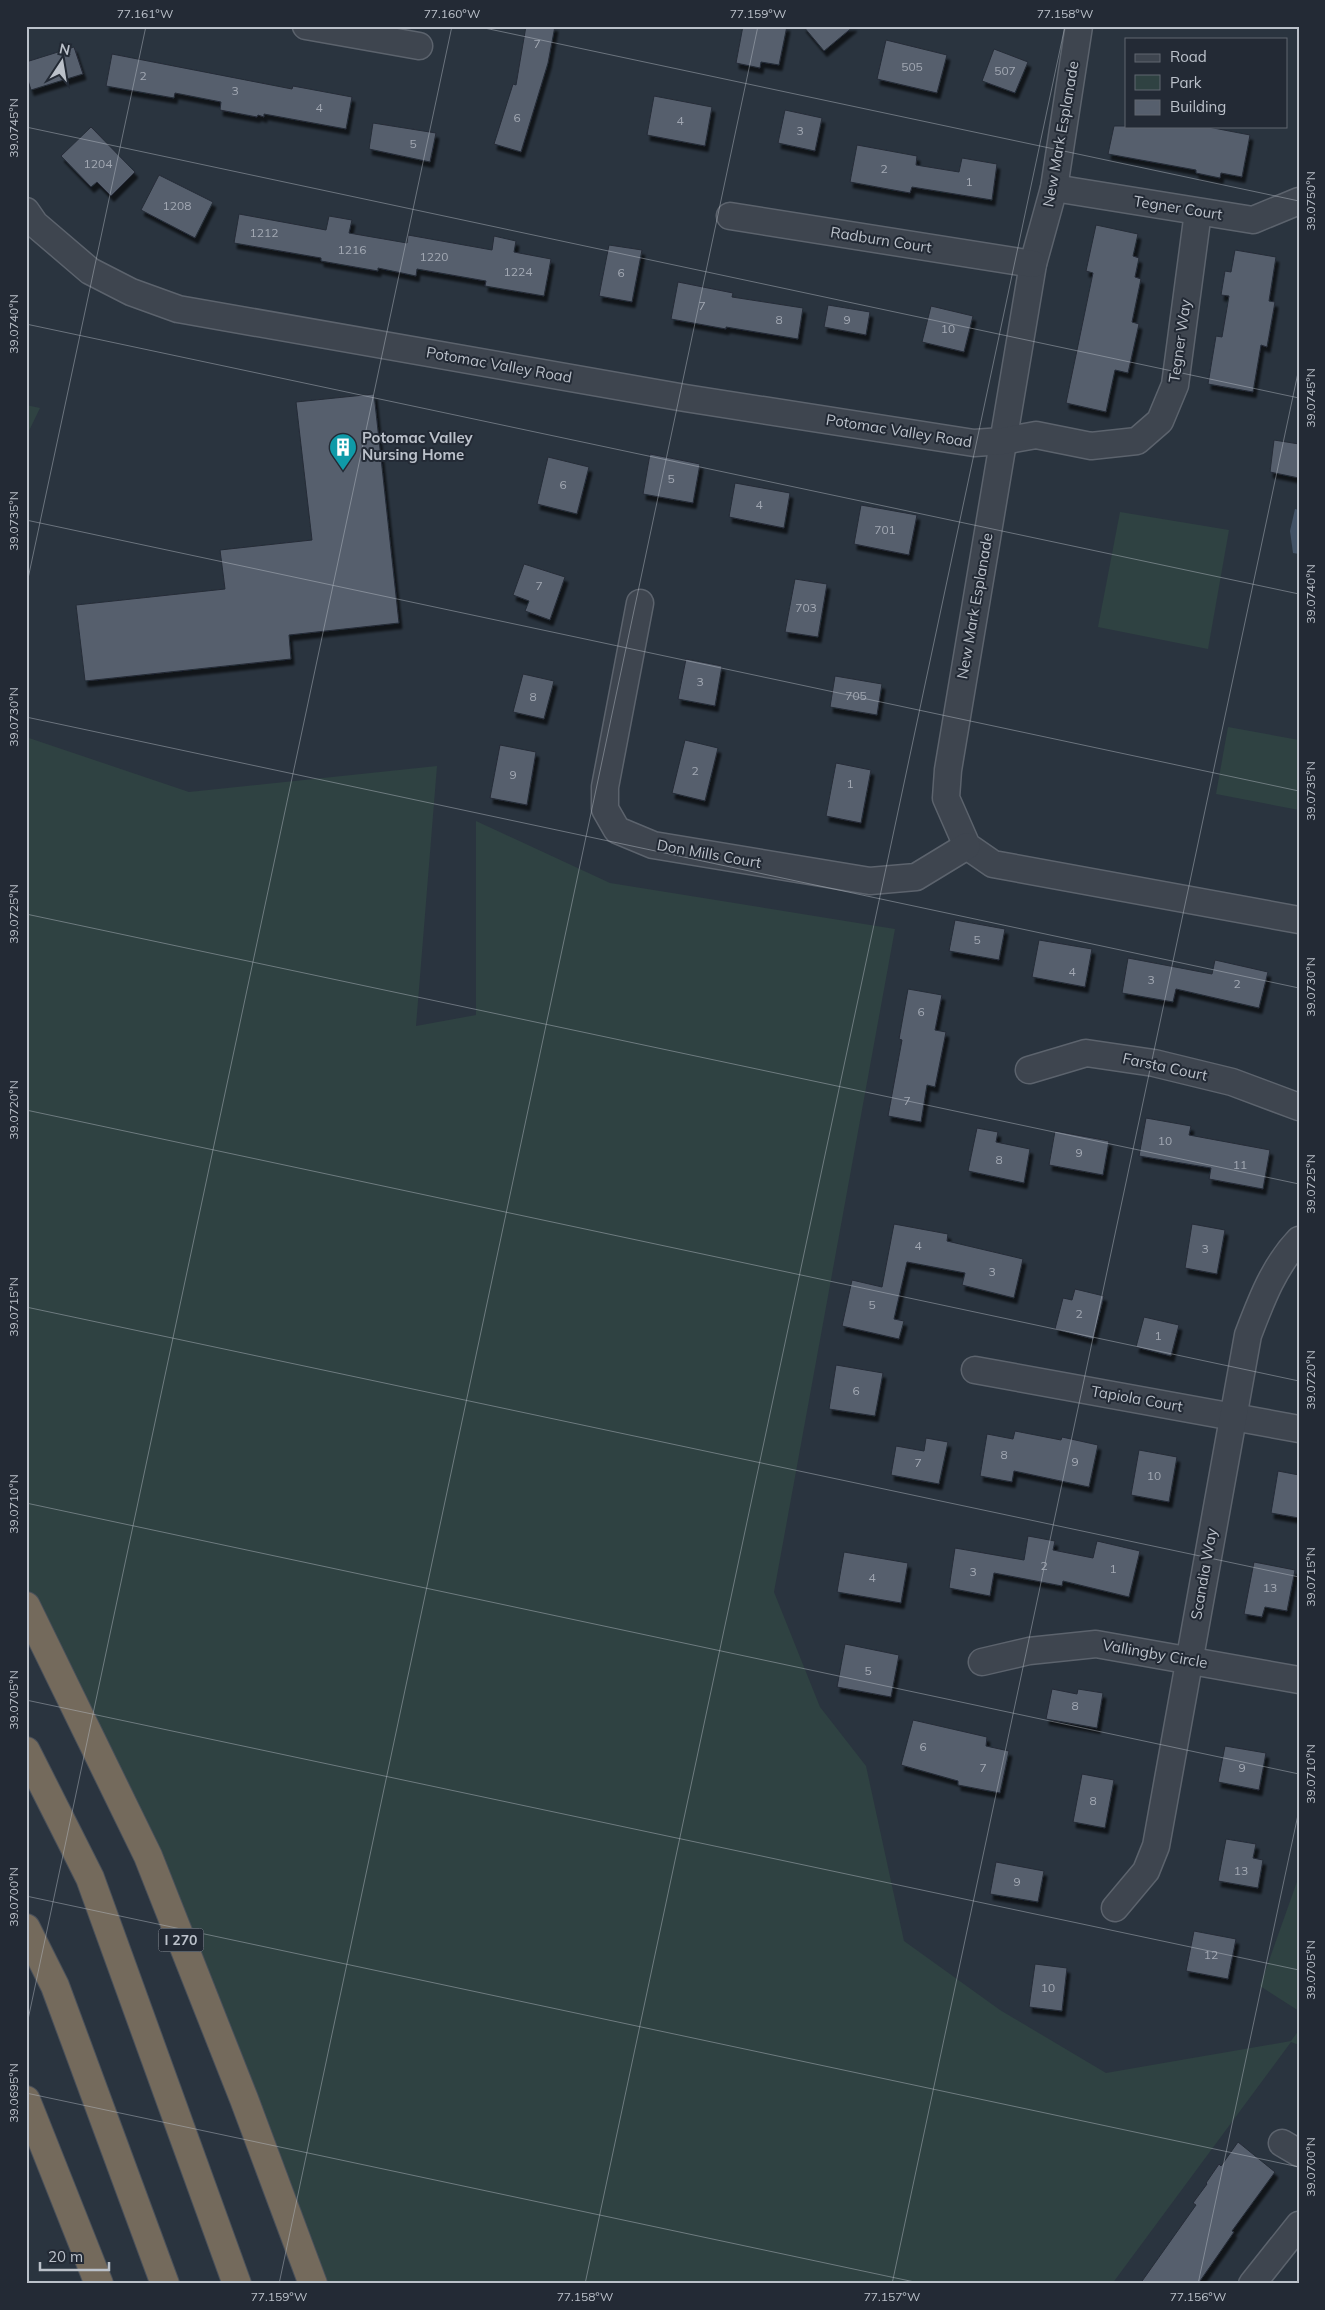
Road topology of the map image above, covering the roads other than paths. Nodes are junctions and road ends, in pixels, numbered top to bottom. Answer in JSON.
{"nodes":[{"id":1,"x":306,"y":26,"type":"edge"},
{"id":2,"x":1079,"y":26,"type":"edge"},
{"id":3,"x":419,"y":46,"type":"dead end"},
{"id":4,"x":1054,"y":188,"type":"junction"},
{"id":5,"x":1299,"y":201,"type":"edge"},
{"id":6,"x":26,"y":211,"type":"edge"},
{"id":7,"x":1198,"y":212,"type":"junction"},
{"id":8,"x":730,"y":216,"type":"dead end"},
{"id":9,"x":1033,"y":264,"type":"junction"},
{"id":10,"x":1003,"y":441,"type":"junction"},
{"id":11,"x":640,"y":602,"type":"dead end"},
{"id":12,"x":967,"y":846,"type":"junction"},
{"id":13,"x":1299,"y":920,"type":"edge"},
{"id":14,"x":1029,"y":1070,"type":"dead end"},
{"id":15,"x":1299,"y":1107,"type":"edge"},
{"id":16,"x":1299,"y":1240,"type":"edge"},
{"id":17,"x":975,"y":1370,"type":"dead end"},
{"id":18,"x":1233,"y":1417,"type":"junction"},
{"id":19,"x":1299,"y":1429,"type":"edge"},
{"id":20,"x":26,"y":1606,"type":"edge"},
{"id":21,"x":1189,"y":1660,"type":"junction"},
{"id":22,"x":982,"y":1662,"type":"dead end"},
{"id":23,"x":1299,"y":1680,"type":"edge"},
{"id":24,"x":26,"y":1751,"type":"edge"},
{"id":25,"x":1115,"y":1908,"type":"dead end"},
{"id":26,"x":26,"y":1928,"type":"edge"},
{"id":27,"x":26,"y":2100,"type":"edge"},
{"id":28,"x":1299,"y":2224,"type":"edge"},
{"id":29,"x":99,"y":2284,"type":"edge"},
{"id":30,"x":165,"y":2284,"type":"edge"},
{"id":31,"x":237,"y":2284,"type":"edge"},
{"id":32,"x":313,"y":2284,"type":"edge"},
{"id":33,"x":1252,"y":2284,"type":"edge"}],
"edges":[{"from":1,"to":3,"type":"street"},
{"from":2,"to":4,"type":"street","name":"New Mark Esplanade"},
{"from":4,"to":7,"type":"street","name":"Tegner Court"},
{"from":4,"to":9,"type":"street","name":"New Mark Esplanade"},
{"from":5,"to":7,"type":"street","name":"Tegner Court"},
{"from":6,"to":10,"type":"street","name":"Potomac Valley Road"},
{"from":7,"to":10,"type":"street","name":"Tegner Way"},
{"from":8,"to":9,"type":"street","name":"Radburn Court"},
{"from":9,"to":10,"type":"street","name":"New Mark Esplanade"},
{"from":10,"to":12,"type":"street","name":"New Mark Esplanade"},
{"from":11,"to":12,"type":"street","name":"Don Mills Court"},
{"from":12,"to":13,"type":"street"},
{"from":14,"to":15,"type":"street","name":"Farsta Court"},
{"from":16,"to":18,"type":"street","name":"Scandia Way"},
{"from":17,"to":18,"type":"street","name":"Tapiola Court"},
{"from":18,"to":19,"type":"street","name":"Tapiola Court"},
{"from":18,"to":21,"type":"street","name":"Scandia Way"},
{"from":20,"to":32,"type":"highway","number":"I 270"},
{"from":21,"to":22,"type":"street","name":"Vallingby Circle"},
{"from":21,"to":23,"type":"street","name":"Vallingby Circle"},
{"from":21,"to":25,"type":"street","name":"Scandia Way"},
{"from":24,"to":31,"type":"highway"},
{"from":26,"to":30,"type":"highway"},
{"from":27,"to":29,"type":"highway"},
{"from":28,"to":33,"type":"street"}]}
